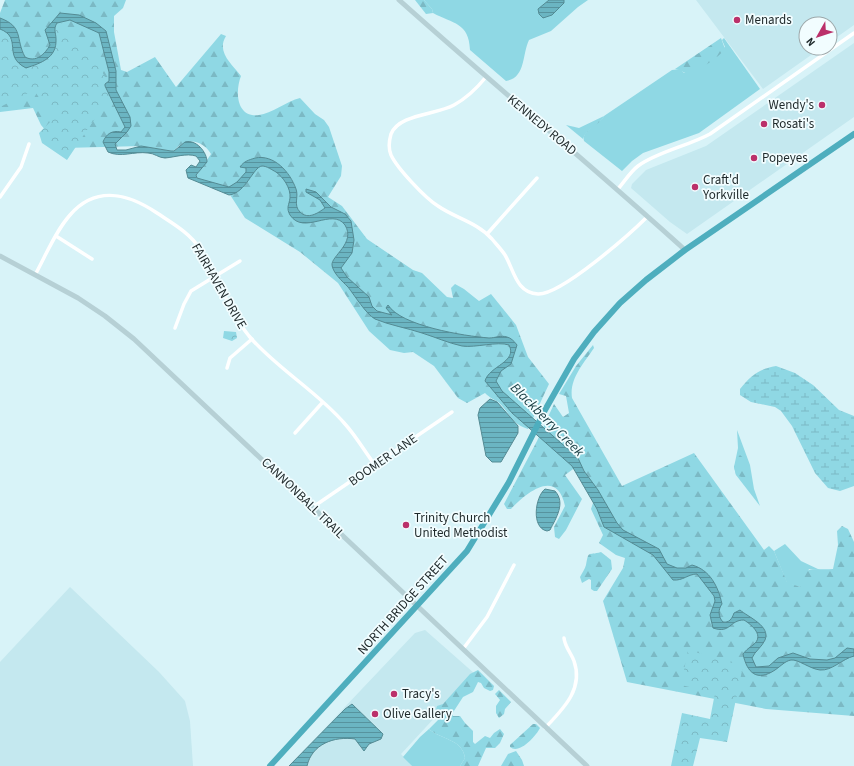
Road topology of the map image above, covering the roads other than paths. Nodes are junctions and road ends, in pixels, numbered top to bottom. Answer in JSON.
{"nodes":[{"id":1,"x":399,"y":0,"type":"edge"},
{"id":2,"x":854,"y":33,"type":"edge"},
{"id":3,"x":486,"y":77,"type":"junction"},
{"id":4,"x":854,"y":134,"type":"edge"},
{"id":5,"x":29,"y":144,"type":"dead end"},
{"id":6,"x":538,"y":178,"type":"dead end"},
{"id":7,"x":618,"y":189,"type":"junction"},
{"id":8,"x":0,"y":197,"type":"edge"},
{"id":9,"x":648,"y":216,"type":"junction"},
{"id":10,"x":487,"y":234,"type":"junction"},
{"id":11,"x":56,"y":236,"type":"junction"},
{"id":12,"x":685,"y":250,"type":"junction"},
{"id":13,"x":0,"y":256,"type":"edge"},
{"id":14,"x":92,"y":259,"type":"dead end"},
{"id":15,"x":240,"y":261,"type":"dead end"},
{"id":16,"x":35,"y":275,"type":"junction"},
{"id":17,"x":215,"y":277,"type":"junction"},
{"id":18,"x":175,"y":328,"type":"dead end"},
{"id":19,"x":252,"y":339,"type":"junction"},
{"id":20,"x":227,"y":368,"type":"dead end"},
{"id":21,"x":322,"y":402,"type":"junction"},
{"id":22,"x":452,"y":412,"type":"dead end"},
{"id":23,"x":295,"y":433,"type":"dead end"},
{"id":24,"x":375,"y":465,"type":"junction"},
{"id":25,"x":313,"y":507,"type":"junction"},
{"id":26,"x":514,"y":565,"type":"dead end"},
{"id":27,"x":418,"y":606,"type":"junction"},
{"id":28,"x":564,"y":638,"type":"dead end"},
{"id":29,"x":463,"y":649,"type":"junction"},
{"id":30,"x":545,"y":728,"type":"junction"},
{"id":31,"x":270,"y":766,"type":"edge"},
{"id":32,"x":587,"y":766,"type":"edge"}],
"edges":[{"from":1,"to":3,"type":"main road","name":"KENNEDY ROAD"},
{"from":2,"to":7,"type":"street"},
{"from":3,"to":7,"type":"main road","name":"KENNEDY ROAD"},
{"from":3,"to":10,"type":"street"},
{"from":4,"to":12,"type":"highway","name":"NORTH BRIDGE STREET"},
{"from":5,"to":8,"type":"street"},
{"from":6,"to":10,"type":"street"},
{"from":7,"to":9,"type":"main road","name":"KENNEDY ROAD"},
{"from":9,"to":10,"type":"street"},
{"from":9,"to":12,"type":"main road","name":"KENNEDY ROAD"},
{"from":11,"to":14,"type":"street"},
{"from":11,"to":16,"type":"street","name":"FAIRHAVEN DRIVE"},
{"from":11,"to":17,"type":"street","name":"FAIRHAVEN DRIVE"},
{"from":12,"to":27,"type":"highway","name":"NORTH BRIDGE STREET"},
{"from":13,"to":16,"type":"main road","name":"CANNONBALL TRAIL"},
{"from":15,"to":17,"type":"street"},
{"from":16,"to":25,"type":"main road","name":"CANNONBALL TRAIL"},
{"from":17,"to":18,"type":"street"},
{"from":17,"to":19,"type":"street","name":"FAIRHAVEN DRIVE"},
{"from":19,"to":20,"type":"street"},
{"from":19,"to":21,"type":"street","name":"FAIRHAVEN DRIVE"},
{"from":21,"to":23,"type":"street"},
{"from":21,"to":24,"type":"street","name":"FAIRHAVEN DRIVE"},
{"from":22,"to":24,"type":"street","name":"BOOMER LANE"},
{"from":24,"to":25,"type":"street","name":"BOOMER LANE"},
{"from":25,"to":27,"type":"main road","name":"CANNONBALL TRAIL"},
{"from":26,"to":29,"type":"street"},
{"from":27,"to":29,"type":"main road","name":"CANNONBALL TRAIL"},
{"from":27,"to":31,"type":"highway","name":"NORTH BRIDGE STREET"},
{"from":28,"to":30,"type":"street"},
{"from":29,"to":30,"type":"main road","name":"CANNONBALL TRAIL"},
{"from":30,"to":32,"type":"main road","name":"CANNONBALL TRAIL"}]}
